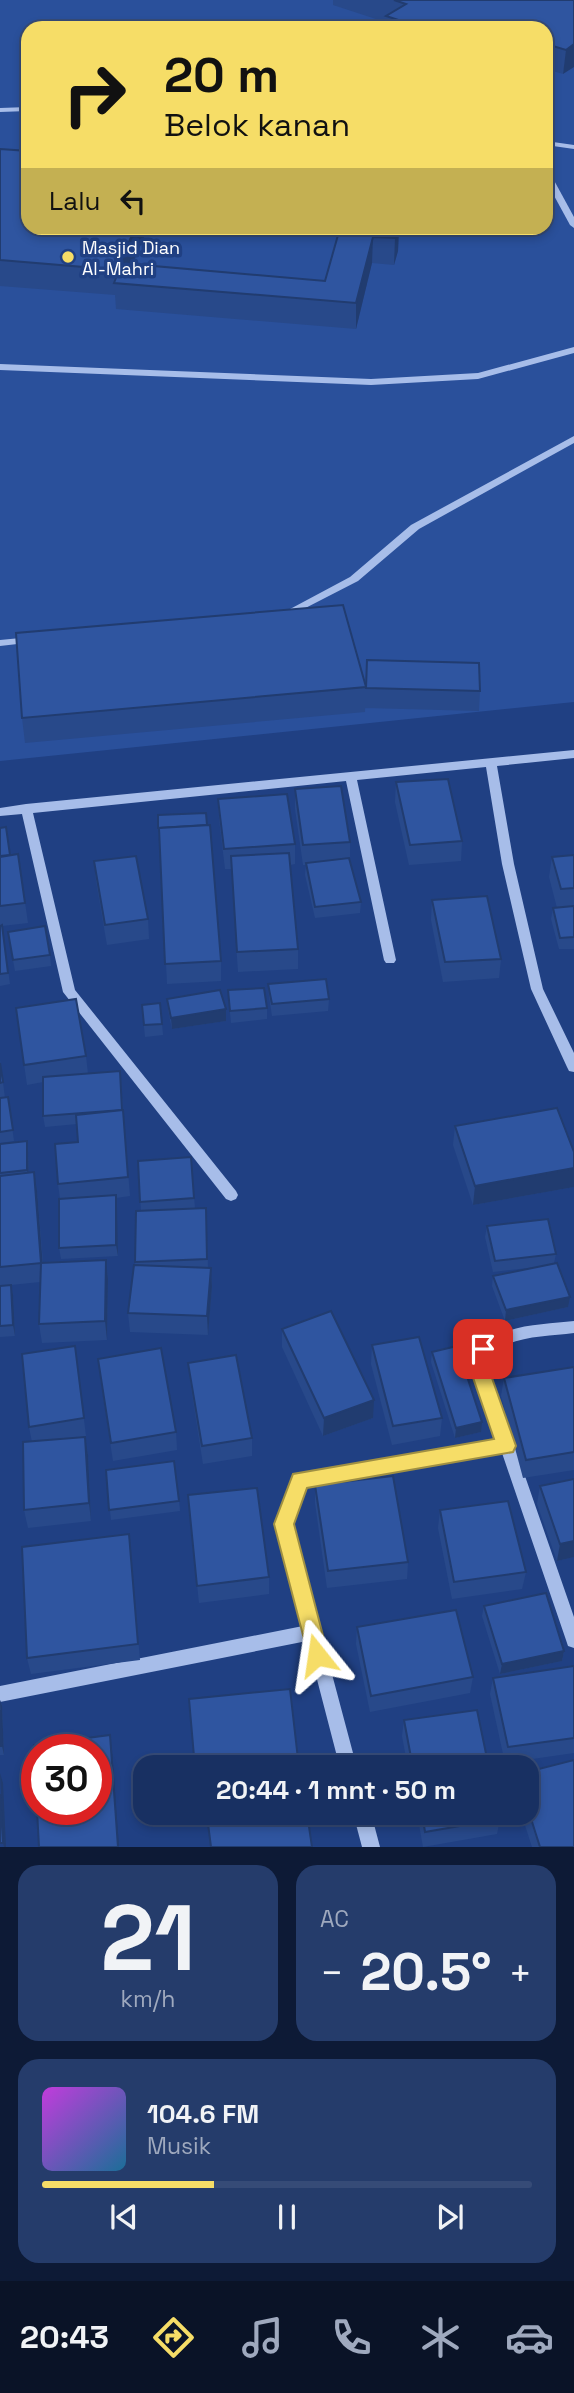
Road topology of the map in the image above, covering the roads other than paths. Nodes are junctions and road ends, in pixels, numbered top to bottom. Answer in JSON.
{"nodes":[{"id":1,"x":21,"y":109,"type":"edge"},
{"id":2,"x":0,"y":110,"type":"edge"},
{"id":3,"x":553,"y":144,"type":"edge"},
{"id":4,"x":574,"y":147,"type":"edge"},
{"id":5,"x":553,"y":183,"type":"edge"},
{"id":6,"x":570,"y":207,"type":"edge"},
{"id":7,"x":574,"y":225,"type":"edge"},
{"id":8,"x":574,"y":350,"type":"edge"},
{"id":9,"x":0,"y":368,"type":"edge"},
{"id":10,"x":574,"y":439,"type":"edge"},
{"id":11,"x":276,"y":619,"type":"edge"},
{"id":12,"x":41,"y":639,"type":"edge"},
{"id":13,"x":0,"y":643,"type":"edge"},
{"id":14,"x":574,"y":754,"type":"edge"},
{"id":15,"x":491,"y":763,"type":"junction"},
{"id":16,"x":351,"y":778,"type":"junction"},
{"id":17,"x":26,"y":808,"type":"junction"},
{"id":18,"x":0,"y":812,"type":"edge"},
{"id":19,"x":390,"y":960,"type":"dead end"},
{"id":20,"x":574,"y":1066,"type":"edge"},
{"id":21,"x":231,"y":1195,"type":"dead end"},
{"id":22,"x":574,"y":1327,"type":"edge"},
{"id":23,"x":506,"y":1446,"type":"junction"},
{"id":24,"x":311,"y":1632,"type":"junction"},
{"id":25,"x":574,"y":1640,"type":"edge"},
{"id":26,"x":0,"y":1694,"type":"edge"},
{"id":27,"x":345,"y":1755,"type":"edge"},
{"id":28,"x":365,"y":1825,"type":"edge"},
{"id":29,"x":371,"y":1847,"type":"edge"}],
"edges":[{"from":1,"to":2,"type":"street"},
{"from":3,"to":4,"type":"street"},
{"from":5,"to":6,"type":"street"},
{"from":6,"to":7,"type":"street"},
{"from":8,"to":9,"type":"street"},
{"from":10,"to":11,"type":"street"},
{"from":12,"to":13,"type":"street"},
{"from":14,"to":15,"type":"street"},
{"from":15,"to":16,"type":"street"},
{"from":15,"to":20,"type":"street"},
{"from":16,"to":17,"type":"street"},
{"from":16,"to":19,"type":"street"},
{"from":17,"to":18,"type":"street"},
{"from":17,"to":21,"type":"street"},
{"from":22,"to":23,"type":"street"},
{"from":23,"to":24,"type":"street"},
{"from":23,"to":25,"type":"street"},
{"from":24,"to":26,"type":"street"},
{"from":24,"to":27,"type":"street"},
{"from":28,"to":29,"type":"street"}]}
